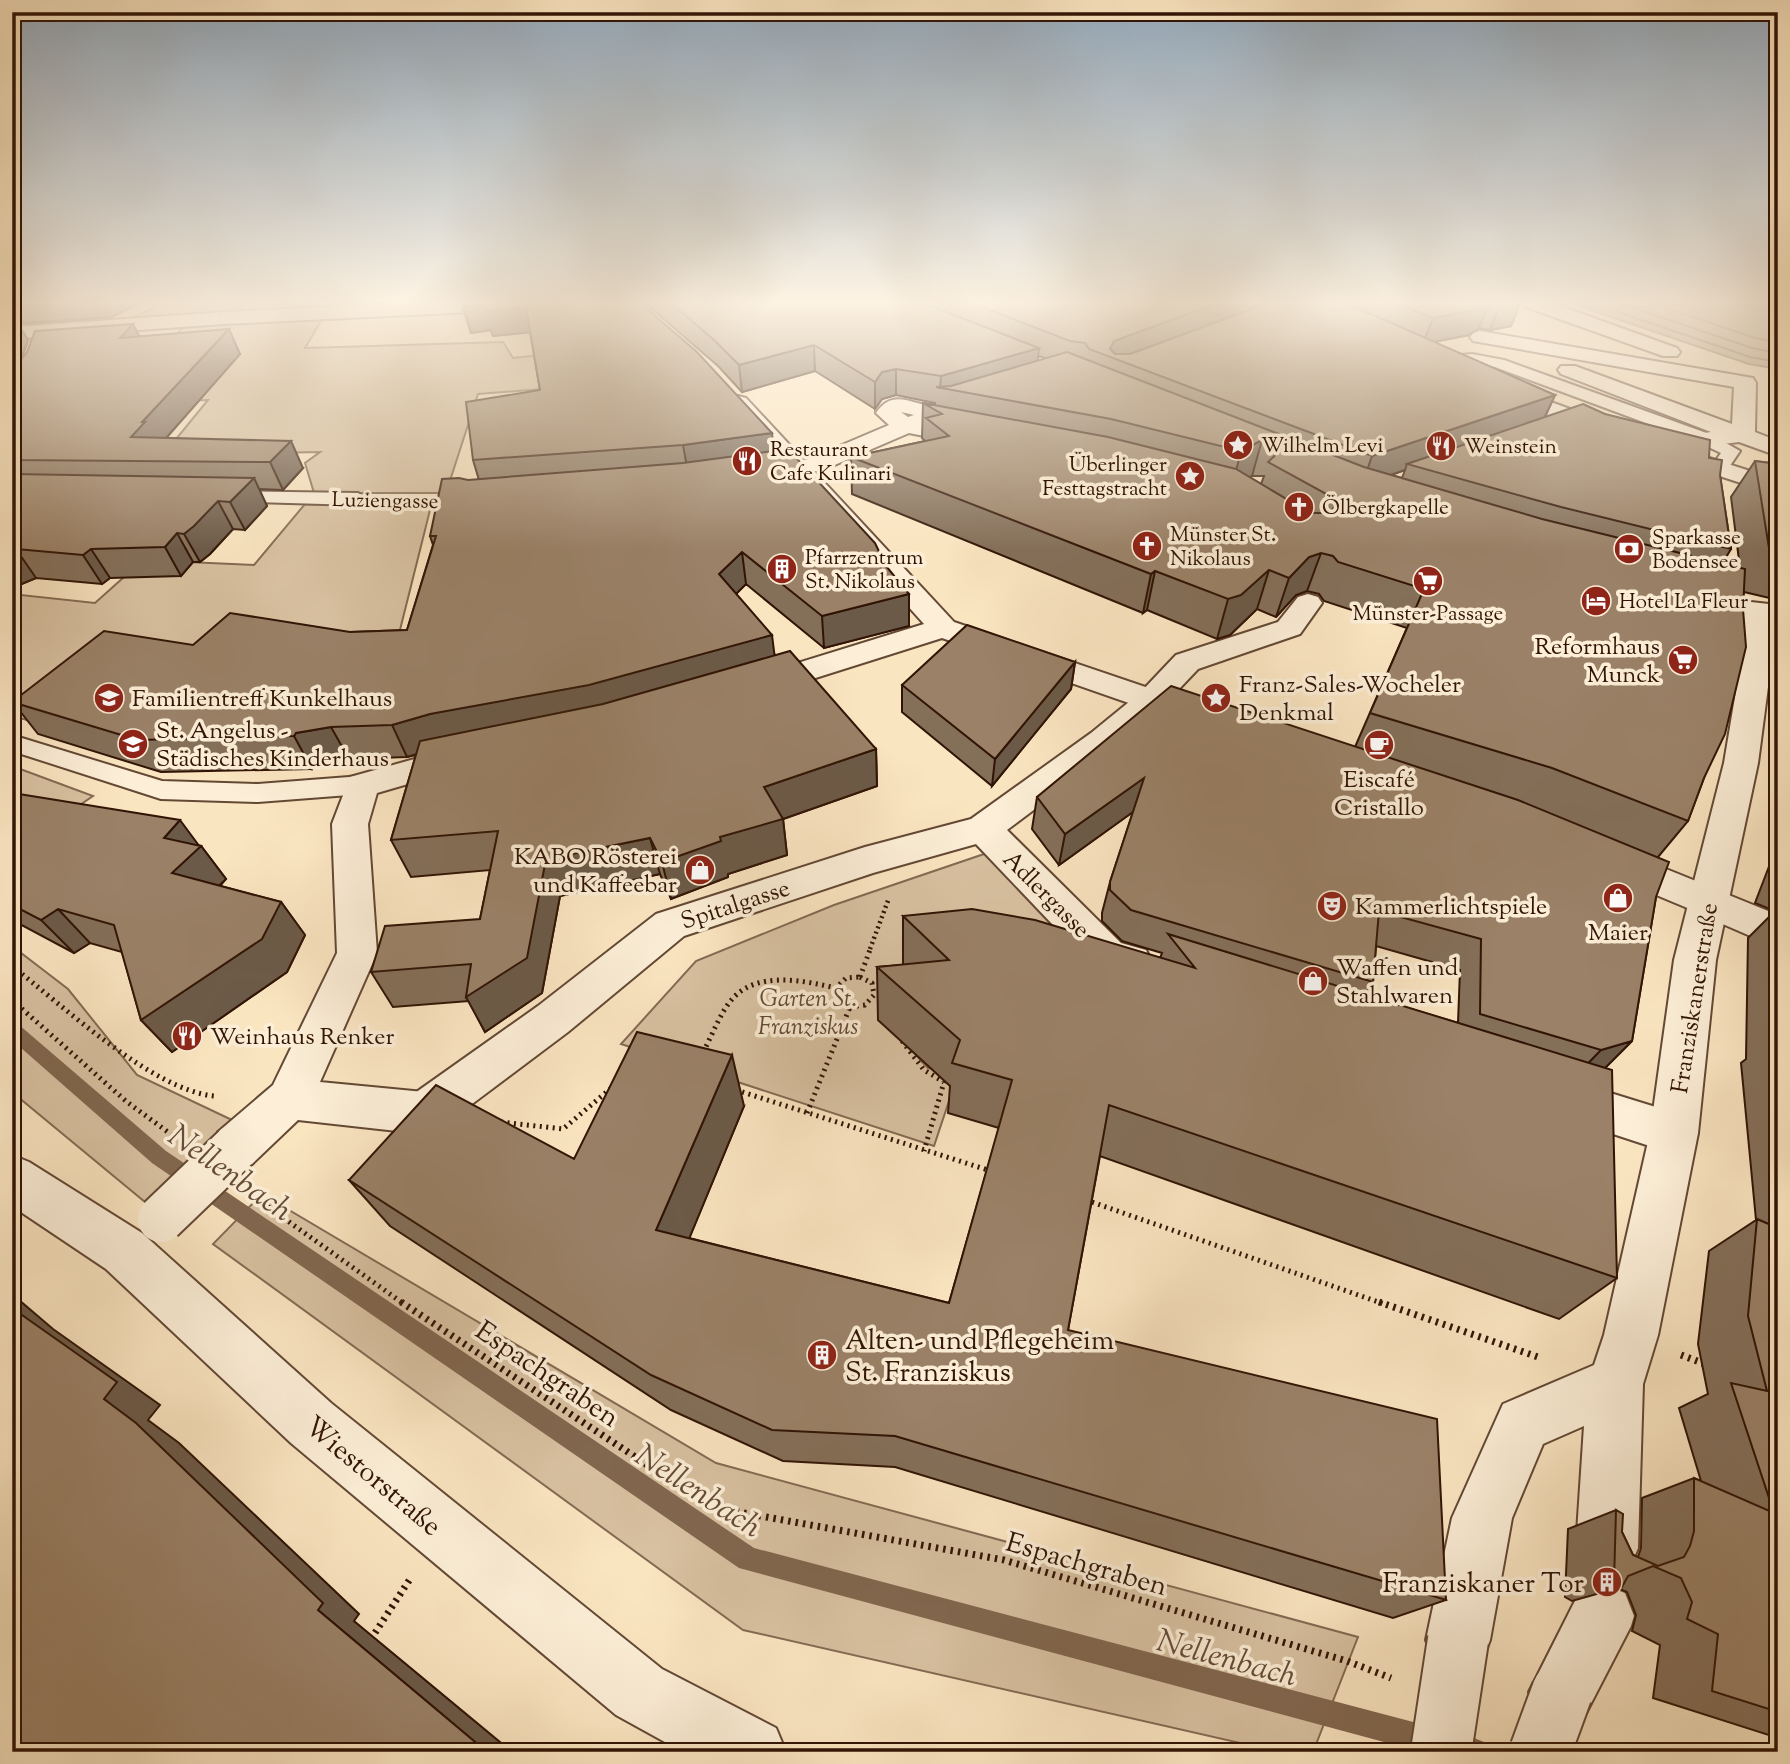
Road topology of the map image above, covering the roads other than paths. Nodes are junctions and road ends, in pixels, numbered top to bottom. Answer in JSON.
{"nodes":[{"id":1,"x":1491,"y":385,"type":"edge"},
{"id":2,"x":1560,"y":385,"type":"edge"},
{"id":3,"x":1609,"y":385,"type":"edge"},
{"id":4,"x":1756,"y":385,"type":"edge"},
{"id":5,"x":727,"y":391,"type":"edge"},
{"id":6,"x":987,"y":399,"type":"edge"},
{"id":7,"x":1578,"y":421,"type":"junction"},
{"id":8,"x":915,"y":422,"type":"junction"},
{"id":9,"x":1541,"y":433,"type":"edge"},
{"id":10,"x":1742,"y":435,"type":"junction"},
{"id":11,"x":1706,"y":439,"type":"junction"},
{"id":12,"x":991,"y":443,"type":"edge"},
{"id":13,"x":1778,"y":449,"type":"edge"},
{"id":14,"x":798,"y":467,"type":"junction"},
{"id":15,"x":1719,"y":469,"type":"junction"},
{"id":16,"x":729,"y":477,"type":"edge"},
{"id":17,"x":1769,"y":485,"type":"edge"},
{"id":18,"x":1717,"y":494,"type":"edge"},
{"id":19,"x":212,"y":496,"type":"edge"},
{"id":20,"x":358,"y":499,"type":"road end"},
{"id":21,"x":1308,"y":603,"type":"dead end"},
{"id":22,"x":1752,"y":608,"type":"edge"},
{"id":23,"x":943,"y":628,"type":"junction"},
{"id":24,"x":732,"y":693,"type":"edge"},
{"id":25,"x":1151,"y":700,"type":"junction"},
{"id":26,"x":1229,"y":726,"type":"edge"},
{"id":27,"x":12,"y":743,"type":"edge"},
{"id":28,"x":497,"y":750,"type":"edge"},
{"id":29,"x":362,"y":785,"type":"junction"},
{"id":30,"x":983,"y":829,"type":"junction"},
{"id":31,"x":1586,"y":850,"type":"edge"},
{"id":32,"x":1709,"y":902,"type":"junction"},
{"id":33,"x":1778,"y":932,"type":"edge"},
{"id":34,"x":1173,"y":976,"type":"edge"},
{"id":35,"x":1529,"y":1088,"type":"edge"},
{"id":36,"x":289,"y":1099,"type":"junction"},
{"id":37,"x":1674,"y":1133,"type":"junction"},
{"id":38,"x":12,"y":1178,"type":"edge"},
{"id":39,"x":142,"y":1235,"type":"junction"},
{"id":40,"x":1623,"y":1359,"type":"junction"},
{"id":41,"x":1607,"y":1548,"type":"dead end"},
{"id":42,"x":1602,"y":1616,"type":"dead end"},
{"id":43,"x":752,"y":1752,"type":"edge"},
{"id":44,"x":1441,"y":1752,"type":"edge"},
{"id":45,"x":1539,"y":1752,"type":"edge"}],
"edges":[{"from":1,"to":7,"type":"street"},
{"from":2,"to":11,"type":"lane"},
{"from":3,"to":10,"type":"street"},
{"from":4,"to":10,"type":"street"},
{"from":5,"to":14,"type":"street"},
{"from":6,"to":8,"type":"street"},
{"from":7,"to":9,"type":"street"},
{"from":7,"to":15,"type":"street"},
{"from":8,"to":12,"type":"street"},
{"from":8,"to":14,"type":"street"},
{"from":10,"to":11,"type":"street"},
{"from":10,"to":13,"type":"street"},
{"from":11,"to":15,"type":"lane"},
{"from":14,"to":16,"type":"street"},
{"from":14,"to":23,"type":"street"},
{"from":15,"to":17,"type":"street"},
{"from":15,"to":18,"type":"street"},
{"from":19,"to":20,"type":"lane","name":"Luziengasse"},
{"from":21,"to":25,"type":"street","name":"Spitalgasse"},
{"from":22,"to":32,"type":"street","name":"Franziskanerstraße"},
{"from":23,"to":24,"type":"street"},
{"from":23,"to":25,"type":"street"},
{"from":25,"to":26,"type":"street"},
{"from":25,"to":30,"type":"street","name":"Spitalgasse"},
{"from":27,"to":29,"type":"lane"},
{"from":28,"to":29,"type":"street"},
{"from":29,"to":36,"type":"street"},
{"from":30,"to":34,"type":"street","name":"Adlergasse"},
{"from":30,"to":36,"type":"street","name":"Spitalgasse"},
{"from":31,"to":32,"type":"street"},
{"from":32,"to":33,"type":"street"},
{"from":32,"to":37,"type":"street","name":"Franziskanerstraße"},
{"from":35,"to":37,"type":"street"},
{"from":36,"to":39,"type":"street","bridge":true},
{"from":37,"to":40,"type":"street","name":"Franziskanerstraße"},
{"from":38,"to":39,"type":"street","name":"Wiestorstraße"},
{"from":39,"to":43,"type":"street","name":"Wiestorstraße"},
{"from":40,"to":41,"type":"street","name":"Franziskanerstraße"},
{"from":40,"to":44,"type":"street","bridge":true},
{"from":42,"to":45,"type":"street","bridge":true}]}
